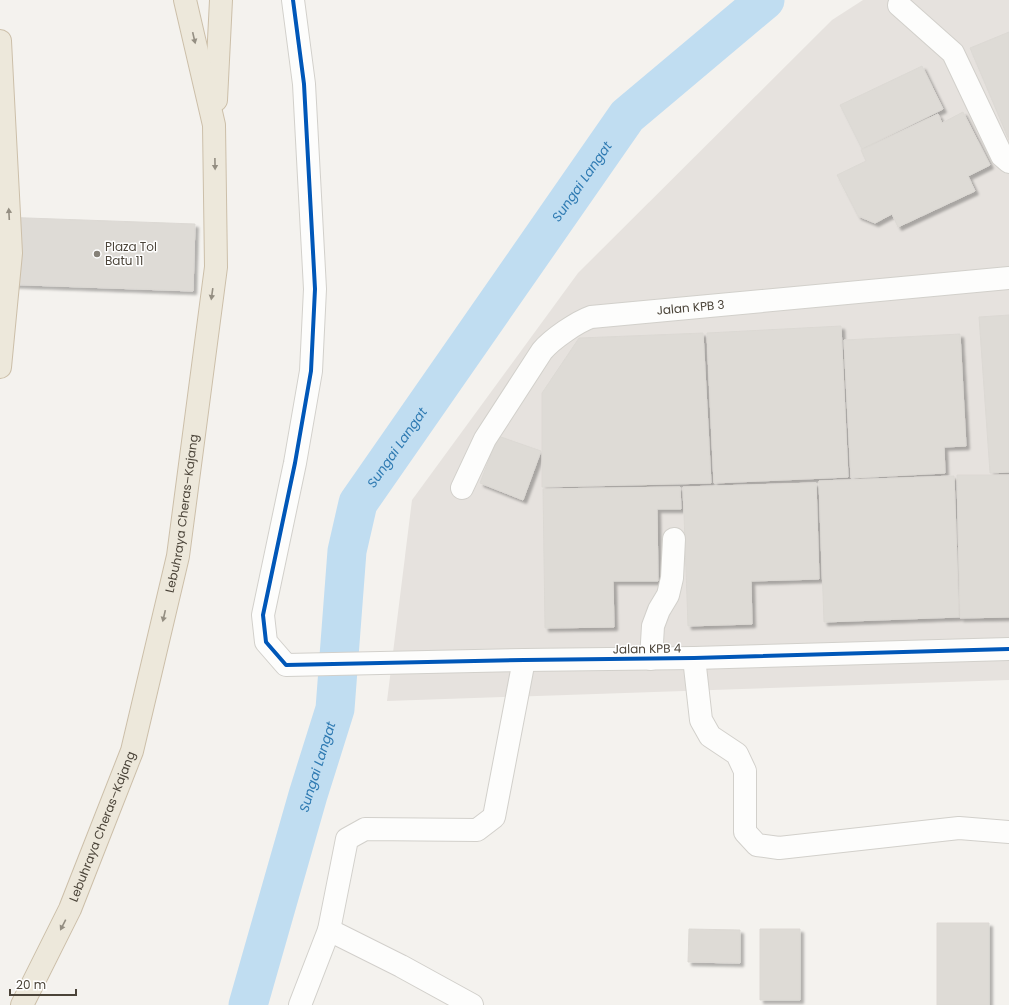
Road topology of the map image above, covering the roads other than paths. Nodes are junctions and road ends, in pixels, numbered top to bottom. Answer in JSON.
{"nodes":[{"id":1,"x":185,"y":0,"type":"edge"},
{"id":2,"x":221,"y":0,"type":"edge"},
{"id":3,"x":293,"y":0,"type":"edge"},
{"id":4,"x":899,"y":5,"type":"dead end"},
{"id":5,"x":0,"y":41,"type":"edge"},
{"id":6,"x":214,"y":125,"type":"junction"},
{"id":7,"x":1009,"y":162,"type":"edge"},
{"id":8,"x":1009,"y":278,"type":"edge"},
{"id":9,"x":0,"y":367,"type":"edge"},
{"id":10,"x":462,"y":488,"type":"dead end"},
{"id":11,"x":674,"y":539,"type":"dead end"},
{"id":12,"x":1009,"y":649,"type":"edge"},
{"id":13,"x":694,"y":658,"type":"junction"},
{"id":14,"x":651,"y":659,"type":"junction"},
{"id":15,"x":515,"y":660,"type":"junction"},
{"id":16,"x":1009,"y":832,"type":"edge"},
{"id":17,"x":329,"y":930,"type":"junction"},
{"id":18,"x":22,"y":1005,"type":"edge"},
{"id":19,"x":300,"y":1005,"type":"edge"},
{"id":20,"x":472,"y":1005,"type":"edge"}],
"edges":[{"from":1,"to":6,"type":"highway","name":"Lebuhraya Cheras–Kajang","one_way":true},
{"from":2,"to":6,"type":"highway"},
{"from":3,"to":15,"type":"street","name":"Jalan KPB 4"},
{"from":4,"to":7,"type":"street"},
{"from":9,"to":5,"type":"highway","one_way":true},
{"from":6,"to":18,"type":"highway","name":"Lebuhraya Cheras–Kajang","one_way":true},
{"from":8,"to":10,"type":"street","name":"Jalan KPB 3"},
{"from":11,"to":14,"type":"street"},
{"from":12,"to":13,"type":"street","name":"Jalan KPB 4"},
{"from":13,"to":14,"type":"street","name":"Jalan KPB 4"},
{"from":13,"to":16,"type":"street"},
{"from":14,"to":15,"type":"street","name":"Jalan KPB 4"},
{"from":15,"to":17,"type":"street"},
{"from":17,"to":19,"type":"street"},
{"from":17,"to":20,"type":"street"}]}
